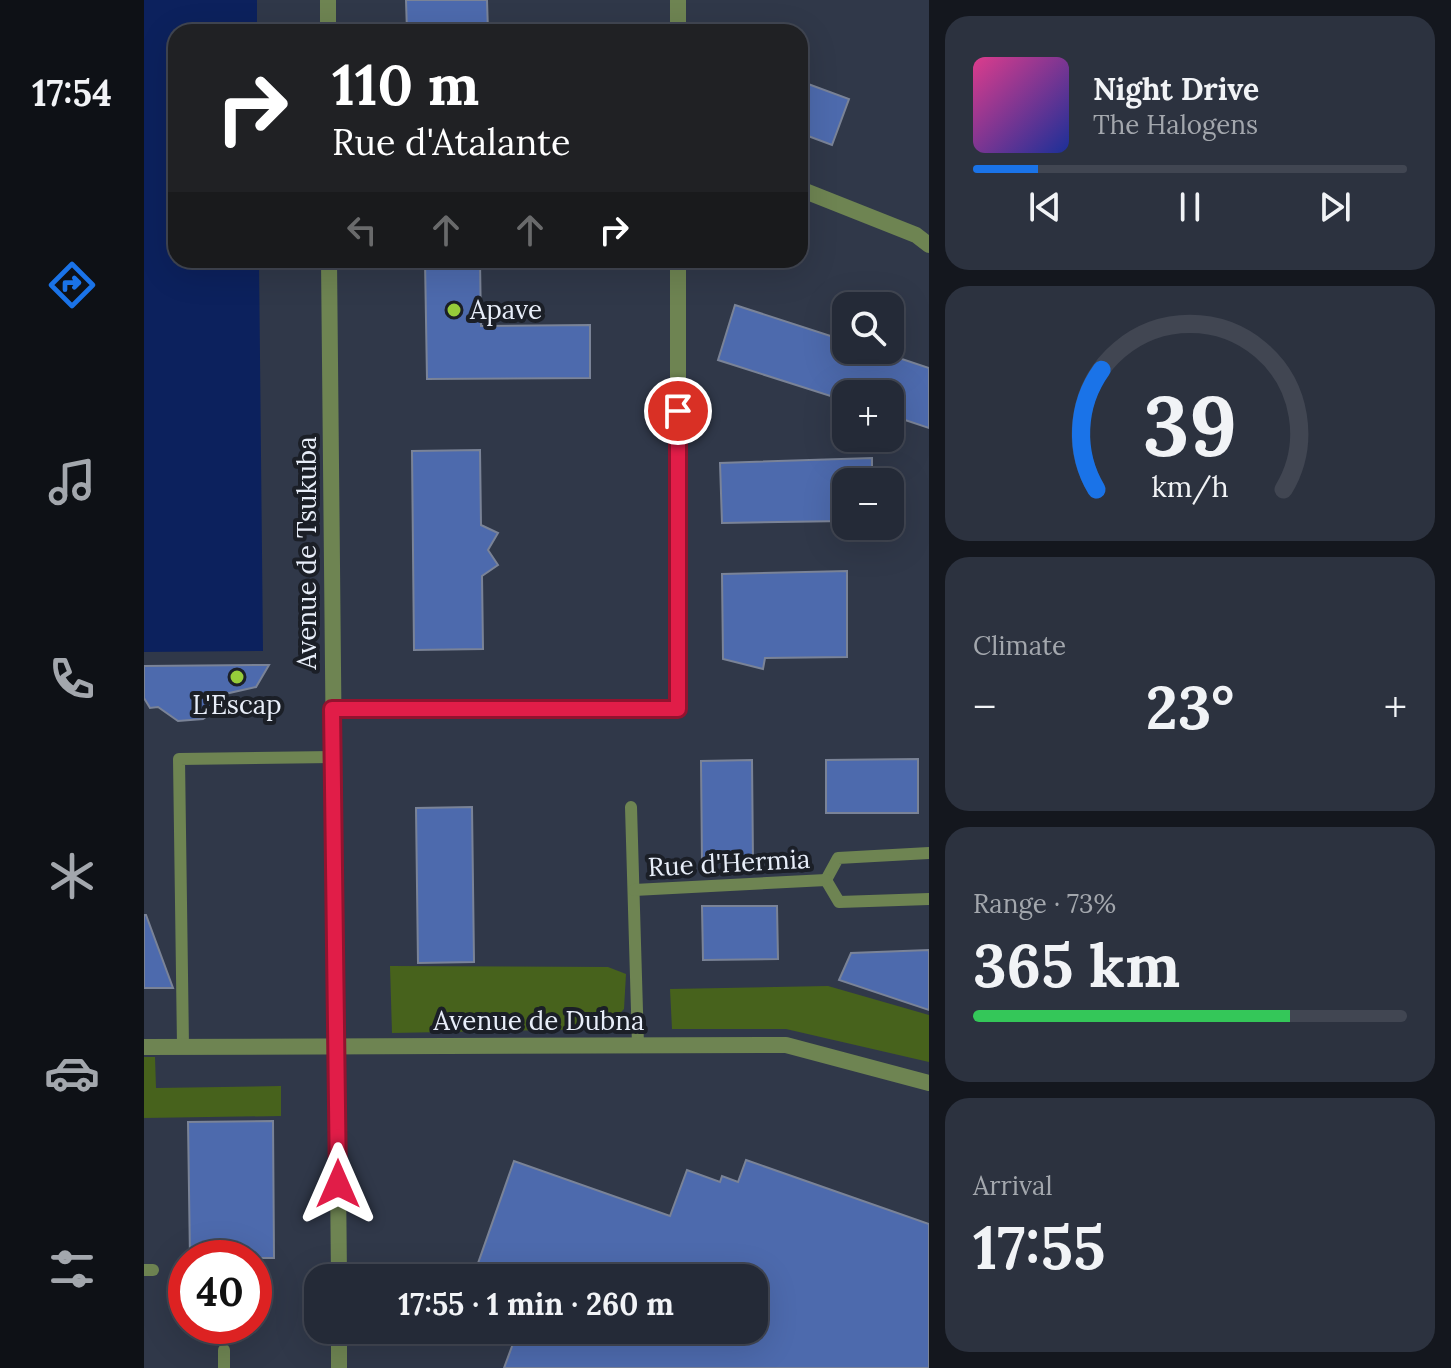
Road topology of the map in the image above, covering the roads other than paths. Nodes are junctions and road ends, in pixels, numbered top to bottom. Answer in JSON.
{"nodes":[{"id":1,"x":328,"y":0,"type":"edge"},
{"id":2,"x":678,"y":0,"type":"edge"},
{"id":3,"x":328,"y":24,"type":"edge"},
{"id":4,"x":678,"y":24,"type":"edge"},
{"id":5,"x":808,"y":192,"type":"edge"},
{"id":6,"x":929,"y":245,"type":"edge"},
{"id":7,"x":329,"y":268,"type":"edge"},
{"id":8,"x":678,"y":268,"type":"edge"},
{"id":9,"x":332,"y":709,"type":"junction"},
{"id":10,"x":333,"y":757,"type":"junction"},
{"id":11,"x":631,"y":807,"type":"dead end"},
{"id":12,"x":929,"y":853,"type":"edge"},
{"id":13,"x":826,"y":880,"type":"junction"},
{"id":14,"x":634,"y":890,"type":"junction"},
{"id":15,"x":929,"y":899,"type":"edge"},
{"id":16,"x":337,"y":1045,"type":"junction"},
{"id":17,"x":638,"y":1045,"type":"junction"},
{"id":18,"x":183,"y":1046,"type":"junction"},
{"id":19,"x":144,"y":1047,"type":"edge"},
{"id":20,"x":929,"y":1083,"type":"edge"},
{"id":21,"x":339,"y":1264,"type":"edge"},
{"id":22,"x":339,"y":1344,"type":"edge"},
{"id":23,"x":224,"y":1350,"type":"dead end"},
{"id":24,"x":224,"y":1368,"type":"edge"},
{"id":25,"x":339,"y":1368,"type":"edge"}],
"edges":[{"from":1,"to":3,"type":"street"},
{"from":2,"to":4,"type":"street"},
{"from":5,"to":6,"type":"street"},
{"from":7,"to":9,"type":"street","name":"Avenue de Tsukuba"},
{"from":8,"to":9,"type":"street"},
{"from":9,"to":10,"type":"street","name":"Avenue de Tsukuba"},
{"from":10,"to":16,"type":"street","name":"Avenue de Tsukuba"},
{"from":10,"to":18,"type":"lane"},
{"from":11,"to":14,"type":"lane"},
{"from":12,"to":13,"type":"lane","name":"Rue d'Hermia"},
{"from":13,"to":14,"type":"lane","name":"Rue d'Hermia"},
{"from":13,"to":15,"type":"lane","name":"Rue d'Hermia"},
{"from":14,"to":17,"type":"lane"},
{"from":16,"to":17,"type":"street","name":"Avenue de Dubna"},
{"from":16,"to":18,"type":"street","name":"Avenue de Dubna"},
{"from":16,"to":21,"type":"street","name":"Avenue de Tsukuba"},
{"from":17,"to":20,"type":"street","name":"Avenue de Dubna"},
{"from":18,"to":19,"type":"street","name":"Avenue de Dubna"},
{"from":22,"to":25,"type":"street"},
{"from":23,"to":24,"type":"lane"}]}
